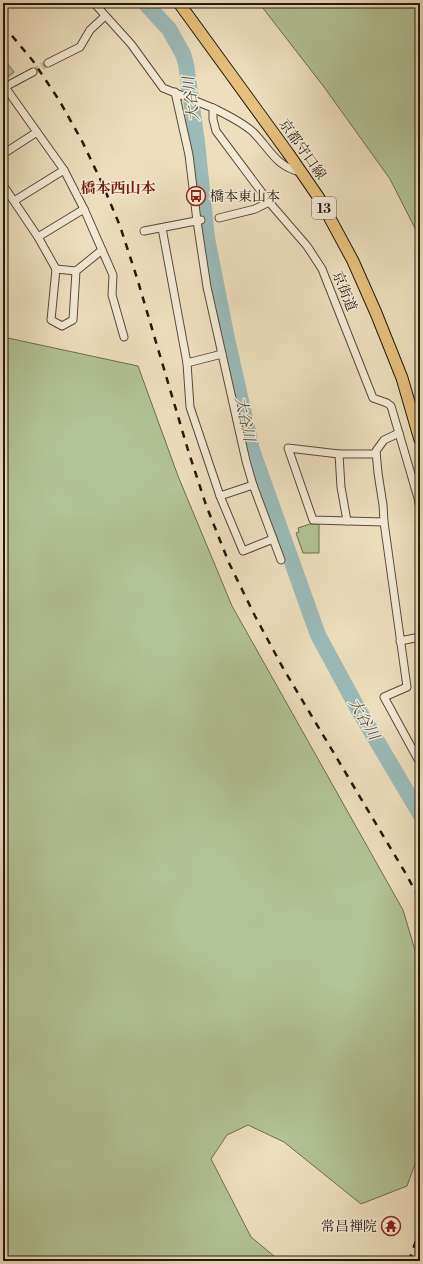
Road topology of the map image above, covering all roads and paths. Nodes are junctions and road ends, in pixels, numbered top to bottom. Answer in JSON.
{"nodes":[{"id":1,"x":94,"y":3,"type":"edge"},
{"id":2,"x":179,"y":3,"type":"edge"},
{"id":3,"x":105,"y":16,"type":"junction"},
{"id":4,"x":48,"y":63,"type":"tunnel mouth"},
{"id":5,"x":33,"y":72,"type":"tunnel mouth"},
{"id":6,"x":4,"y":89,"type":"edge"},
{"id":7,"x":175,"y":92,"type":"junction"},
{"id":8,"x":214,"y":108,"type":"junction"},
{"id":9,"x":37,"y":132,"type":"junction"},
{"id":10,"x":3,"y":154,"type":"edge"},
{"id":11,"x":64,"y":170,"type":"junction"},
{"id":12,"x":301,"y":172,"type":"junction"},
{"id":13,"x":3,"y":185,"type":"edge"},
{"id":14,"x":14,"y":201,"type":"junction"},
{"id":15,"x":268,"y":202,"type":"junction"},
{"id":16,"x":84,"y":209,"type":"junction"},
{"id":17,"x":219,"y":218,"type":"dead end"},
{"id":18,"x":199,"y":220,"type":"junction"},
{"id":19,"x":162,"y":228,"type":"junction"},
{"id":20,"x":144,"y":231,"type":"dead end"},
{"id":21,"x":38,"y":237,"type":"junction"},
{"id":22,"x":102,"y":250,"type":"junction"},
{"id":23,"x":56,"y":269,"type":"junction"},
{"id":24,"x":76,"y":271,"type":"junction"},
{"id":25,"x":124,"y":337,"type":"dead end"},
{"id":26,"x":222,"y":354,"type":"junction"},
{"id":27,"x":187,"y":363,"type":"junction"},
{"id":28,"x":399,"y":433,"type":"junction"},
{"id":29,"x":420,"y":440,"type":"edge"},
{"id":30,"x":339,"y":454,"type":"junction"},
{"id":31,"x":376,"y":454,"type":"junction"},
{"id":32,"x":253,"y":485,"type":"junction"},
{"id":33,"x":220,"y":496,"type":"junction"},
{"id":34,"x":420,"y":509,"type":"edge"},
{"id":35,"x":347,"y":521,"type":"junction"},
{"id":36,"x":384,"y":522,"type":"junction"},
{"id":37,"x":273,"y":539,"type":"junction"},
{"id":38,"x":280,"y":560,"type":"dead end"},
{"id":39,"x":420,"y":637,"type":"edge"},
{"id":40,"x":400,"y":641,"type":"junction"},
{"id":41,"x":420,"y":763,"type":"edge"}],
"edges":[{"from":1,"to":3,"type":"street"},
{"from":2,"to":12,"type":"main road","name":"京都守口線","number":"13"},
{"from":3,"to":4,"type":"street"},
{"from":3,"to":7,"type":"street"},
{"from":5,"to":6,"type":"street"},
{"from":6,"to":9,"type":"street"},
{"from":7,"to":8,"type":"street"},
{"from":7,"to":18,"type":"street"},
{"from":8,"to":12,"type":"street"},
{"from":8,"to":15,"type":"street","name":"京街道"},
{"from":9,"to":10,"type":"street"},
{"from":9,"to":11,"type":"street"},
{"from":11,"to":14,"type":"street"},
{"from":11,"to":16,"type":"street"},
{"from":12,"to":29,"type":"main road","name":"京都守口線","number":"13"},
{"from":13,"to":14,"type":"street"},
{"from":14,"to":21,"type":"street"},
{"from":15,"to":17,"type":"street"},
{"from":15,"to":28,"type":"street","name":"京街道"},
{"from":16,"to":21,"type":"street"},
{"from":16,"to":22,"type":"street"},
{"from":18,"to":19,"type":"street"},
{"from":18,"to":26,"type":"street"},
{"from":19,"to":20,"type":"street"},
{"from":19,"to":27,"type":"street"},
{"from":21,"to":23,"type":"street"},
{"from":22,"to":24,"type":"street"},
{"from":22,"to":25,"type":"street"},
{"from":23,"to":24,"type":"street"},
{"from":23,"to":24,"type":"street"},
{"from":26,"to":27,"type":"street"},
{"from":26,"to":32,"type":"street"},
{"from":27,"to":33,"type":"street"},
{"from":28,"to":31,"type":"street"},
{"from":28,"to":34,"type":"street","name":"京街道"},
{"from":30,"to":31,"type":"street"},
{"from":30,"to":35,"type":"street"},
{"from":30,"to":35,"type":"street"},
{"from":31,"to":36,"type":"street"},
{"from":32,"to":33,"type":"street"},
{"from":32,"to":37,"type":"street"},
{"from":33,"to":37,"type":"street"},
{"from":35,"to":36,"type":"street"},
{"from":36,"to":40,"type":"street"},
{"from":37,"to":38,"type":"street"},
{"from":39,"to":40,"type":"street"},
{"from":40,"to":41,"type":"street"}]}
